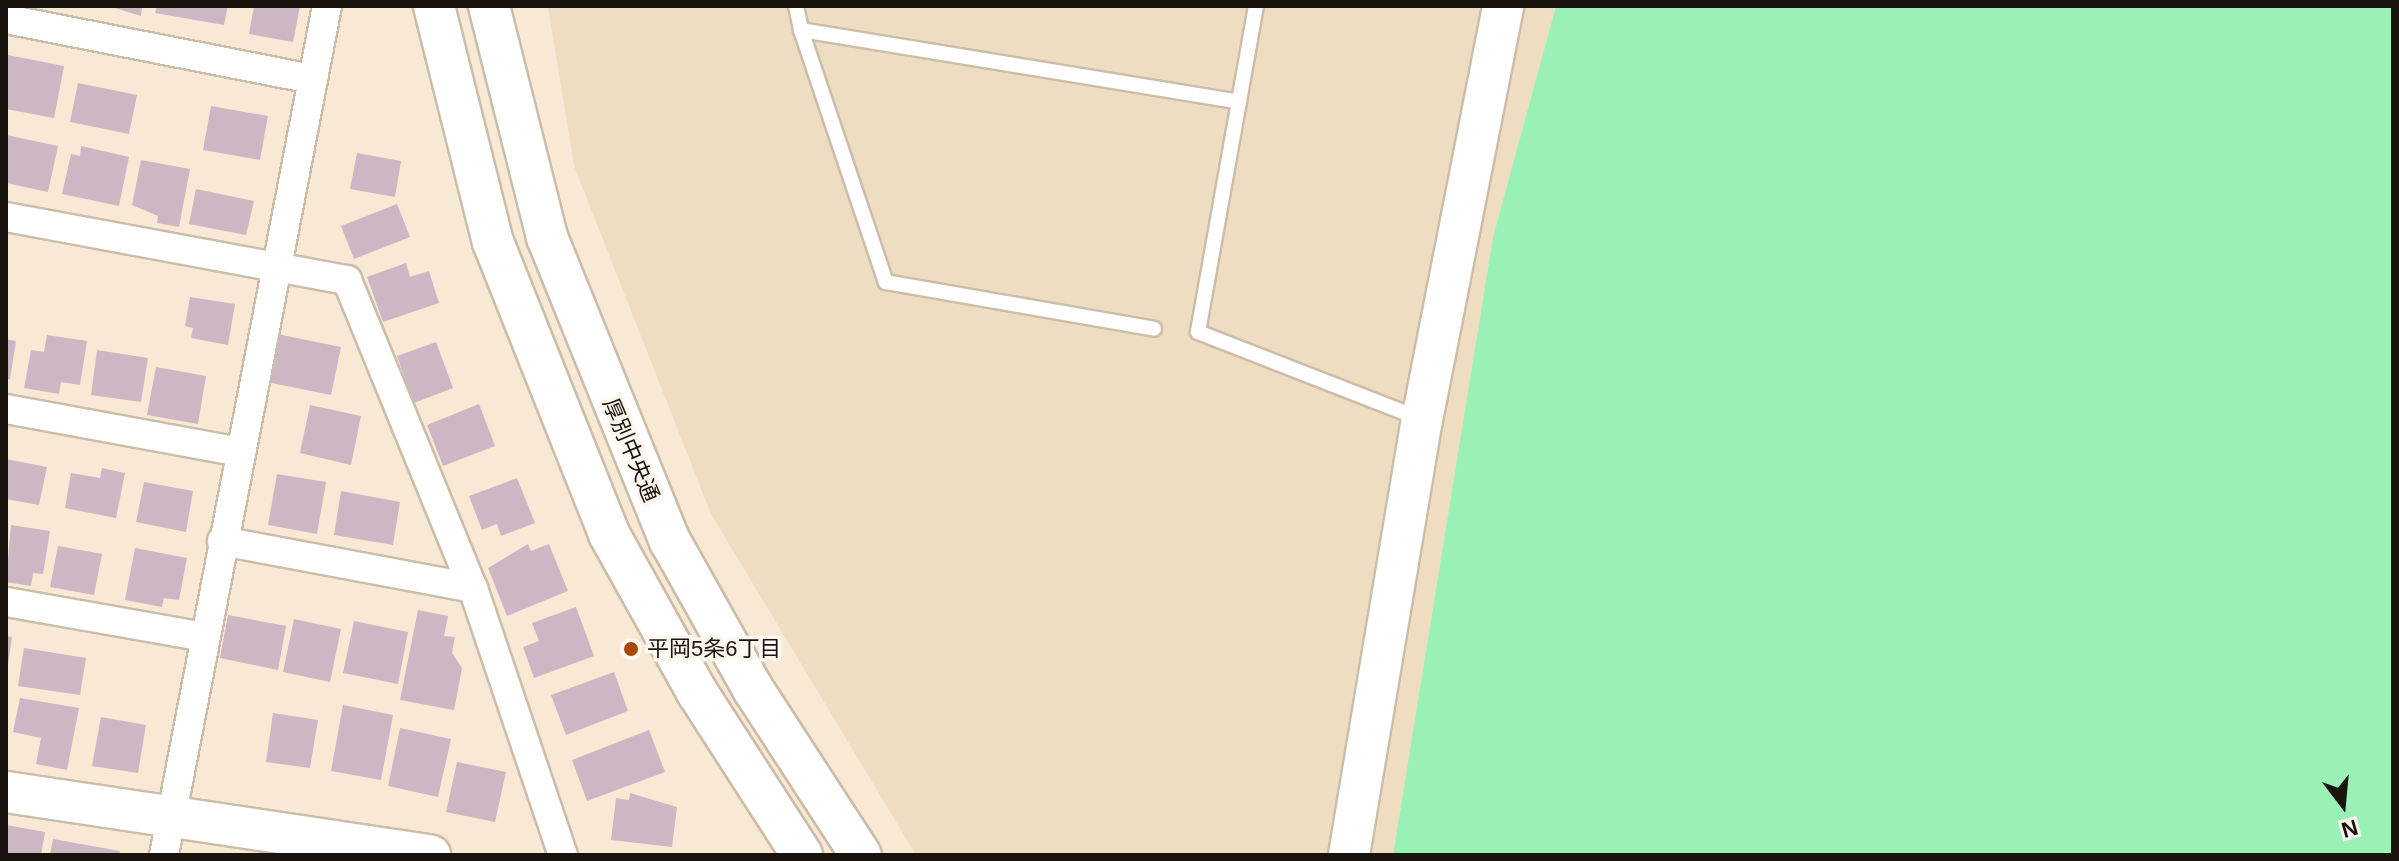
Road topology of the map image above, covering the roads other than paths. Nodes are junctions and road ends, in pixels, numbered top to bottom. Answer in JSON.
{"nodes":[{"id":1,"x":327,"y":6,"type":"edge"},
{"id":2,"x":434,"y":6,"type":"edge"},
{"id":3,"x":489,"y":6,"type":"edge"},
{"id":4,"x":796,"y":6,"type":"edge"},
{"id":5,"x":1256,"y":6,"type":"edge"},
{"id":6,"x":1503,"y":6,"type":"edge"},
{"id":7,"x":6,"y":19,"type":"edge"},
{"id":8,"x":801,"y":30,"type":"junction"},
{"id":9,"x":313,"y":79,"type":"junction"},
{"id":10,"x":1239,"y":102,"type":"junction"},
{"id":11,"x":6,"y":217,"type":"edge"},
{"id":12,"x":275,"y":265,"type":"junction"},
{"id":13,"x":1154,"y":329,"type":"dead end"},
{"id":14,"x":6,"y":409,"type":"edge"},
{"id":15,"x":1422,"y":420,"type":"junction"},
{"id":16,"x":240,"y":452,"type":"junction"},
{"id":17,"x":222,"y":541,"type":"junction"},
{"id":18,"x":473,"y":588,"type":"junction"},
{"id":19,"x":6,"y":602,"type":"edge"},
{"id":20,"x":205,"y":637,"type":"junction"},
{"id":21,"x":6,"y":792,"type":"edge"},
{"id":22,"x":174,"y":812,"type":"junction"},
{"id":23,"x":411,"y":853,"type":"edge"},
{"id":24,"x":164,"y":855,"type":"edge"},
{"id":25,"x":563,"y":855,"type":"edge"},
{"id":26,"x":802,"y":855,"type":"edge"},
{"id":27,"x":861,"y":855,"type":"edge"},
{"id":28,"x":1349,"y":855,"type":"edge"}],
"edges":[{"from":1,"to":9,"type":"street"},
{"from":2,"to":26,"type":"main road"},
{"from":3,"to":27,"type":"main road","name":"厚別中央通"},
{"from":4,"to":8,"type":"lane"},
{"from":5,"to":10,"type":"lane"},
{"from":6,"to":15,"type":"main road"},
{"from":7,"to":9,"type":"street"},
{"from":8,"to":10,"type":"lane"},
{"from":8,"to":13,"type":"lane"},
{"from":9,"to":12,"type":"street"},
{"from":10,"to":15,"type":"lane"},
{"from":11,"to":12,"type":"street"},
{"from":12,"to":16,"type":"street"},
{"from":12,"to":18,"type":"street"},
{"from":14,"to":16,"type":"street"},
{"from":15,"to":28,"type":"main road"},
{"from":16,"to":17,"type":"street"},
{"from":17,"to":18,"type":"street"},
{"from":17,"to":20,"type":"street"},
{"from":18,"to":25,"type":"street"},
{"from":19,"to":20,"type":"street"},
{"from":20,"to":22,"type":"street"},
{"from":21,"to":22,"type":"main road"},
{"from":22,"to":23,"type":"main road"},
{"from":22,"to":24,"type":"street"}]}
